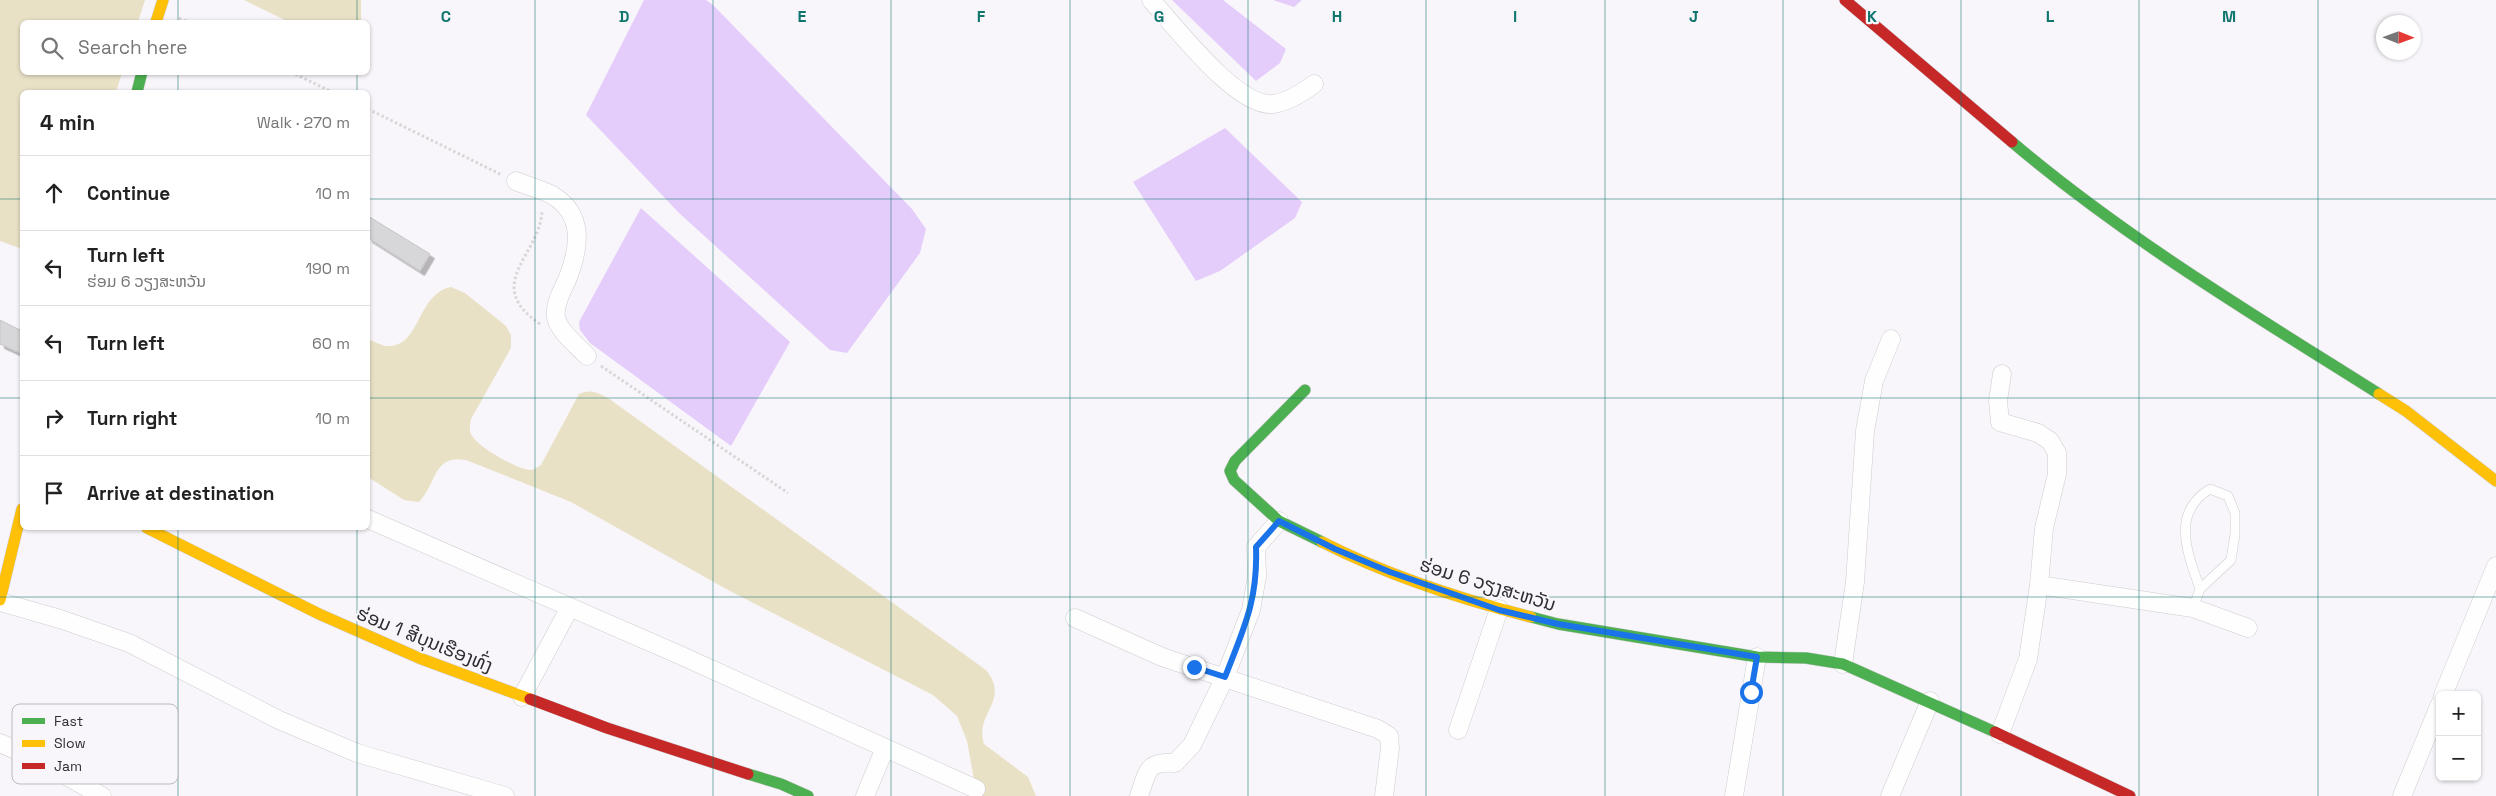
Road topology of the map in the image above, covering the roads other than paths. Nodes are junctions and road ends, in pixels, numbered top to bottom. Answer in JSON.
{"nodes":[{"id":1,"x":163,"y":0,"type":"edge"},
{"id":2,"x":1151,"y":0,"type":"edge"},
{"id":3,"x":1845,"y":0,"type":"edge"},
{"id":4,"x":157,"y":20,"type":"edge"},
{"id":5,"x":141,"y":75,"type":"edge"},
{"id":6,"x":1314,"y":84,"type":"dead end"},
{"id":7,"x":138,"y":90,"type":"edge"},
{"id":8,"x":516,"y":181,"type":"dead end"},
{"id":9,"x":1890,"y":339,"type":"dead end"},
{"id":10,"x":587,"y":356,"type":"dead end"},
{"id":11,"x":2002,"y":374,"type":"dead end"},
{"id":12,"x":1305,"y":390,"type":"dead end"},
{"id":13,"x":2496,"y":481,"type":"edge"},
{"id":14,"x":20,"y":517,"type":"edge"},
{"id":15,"x":370,"y":520,"type":"edge"},
{"id":16,"x":1279,"y":521,"type":"junction"},
{"id":17,"x":151,"y":530,"type":"edge"},
{"id":18,"x":2496,"y":566,"type":"edge"},
{"id":19,"x":2039,"y":585,"type":"junction"},
{"id":20,"x":2200,"y":588,"type":"junction"},
{"id":21,"x":0,"y":601,"type":"edge"},
{"id":22,"x":570,"y":606,"type":"junction"},
{"id":23,"x":2193,"y":608,"type":"junction"},
{"id":24,"x":1499,"y":610,"type":"junction"},
{"id":25,"x":1075,"y":618,"type":"dead end"},
{"id":26,"x":2248,"y":628,"type":"dead end"},
{"id":27,"x":1757,"y":657,"type":"junction"},
{"id":28,"x":1843,"y":664,"type":"junction"},
{"id":29,"x":1225,"y":677,"type":"junction"},
{"id":30,"x":2446,"y":691,"type":"edge"},
{"id":31,"x":522,"y":697,"type":"junction"},
{"id":32,"x":1930,"y":700,"type":"junction"},
{"id":33,"x":2436,"y":714,"type":"edge"},
{"id":34,"x":1458,"y":730,"type":"dead end"},
{"id":35,"x":2000,"y":734,"type":"junction"},
{"id":36,"x":0,"y":743,"type":"edge"},
{"id":37,"x":12,"y":748,"type":"edge"},
{"id":38,"x":885,"y":748,"type":"junction"},
{"id":39,"x":81,"y":784,"type":"edge"},
{"id":40,"x":976,"y":789,"type":"dead end"},
{"id":41,"x":2106,"y":791,"type":"edge"},
{"id":42,"x":102,"y":796,"type":"edge"},
{"id":43,"x":505,"y":796,"type":"edge"},
{"id":44,"x":808,"y":796,"type":"edge"},
{"id":45,"x":865,"y":796,"type":"edge"},
{"id":46,"x":1139,"y":796,"type":"edge"},
{"id":47,"x":1384,"y":796,"type":"edge"},
{"id":48,"x":1734,"y":796,"type":"edge"},
{"id":49,"x":1890,"y":796,"type":"edge"},
{"id":50,"x":2130,"y":796,"type":"edge"},
{"id":51,"x":2402,"y":796,"type":"edge"}],
"edges":[{"from":1,"to":4,"type":"main road"},
{"from":2,"to":6,"type":"street"},
{"from":3,"to":13,"type":"main road"},
{"from":5,"to":7,"type":"main road"},
{"from":8,"to":10,"type":"street"},
{"from":9,"to":28,"type":"street"},
{"from":11,"to":19,"type":"street"},
{"from":12,"to":16,"type":"main road","name":"ຮ່ອມ 6 ວຽງສະຫວັນ"},
{"from":14,"to":21,"type":"main road"},
{"from":15,"to":22,"type":"street"},
{"from":16,"to":24,"type":"main road","name":"ຮ່ອມ 6 ວຽງສະຫວັນ"},
{"from":16,"to":29,"type":"street"},
{"from":17,"to":31,"type":"main road","name":"ຮ່ອມ 1 ສີບຸນເຮືອງທົ່ງ"},
{"from":18,"to":30,"type":"street"},
{"from":19,"to":23,"type":"street"},
{"from":19,"to":35,"type":"street"},
{"from":20,"to":20,"type":"lane"},
{"from":20,"to":23,"type":"lane"},
{"from":21,"to":43,"type":"street"},
{"from":22,"to":31,"type":"street"},
{"from":22,"to":38,"type":"street"},
{"from":23,"to":26,"type":"street"},
{"from":24,"to":27,"type":"main road","name":"ຮ່ອມ 6 ວຽງສະຫວັນ"},
{"from":24,"to":34,"type":"street"},
{"from":25,"to":29,"type":"street"},
{"from":27,"to":28,"type":"main road","name":"ຮ່ອມ 6 ວຽງສະຫວັນ"},
{"from":27,"to":48,"type":"street"},
{"from":28,"to":32,"type":"main road","name":"ຮ່ອມ 6 ວຽງສະຫວັນ"},
{"from":29,"to":46,"type":"street"},
{"from":29,"to":47,"type":"street"},
{"from":31,"to":44,"type":"main road","name":"ຮ່ອມ 1 ສີບຸນເຮືອງທົ່ງ"},
{"from":32,"to":35,"type":"main road","name":"ຮ່ອມ 6 ວຽງສະຫວັນ"},
{"from":32,"to":49,"type":"street"},
{"from":33,"to":51,"type":"street"},
{"from":35,"to":41,"type":"main road","name":"ຮ່ອມ 6 ວຽງສະຫວັນ"},
{"from":36,"to":37,"type":"street"},
{"from":38,"to":40,"type":"street"},
{"from":38,"to":45,"type":"street"},
{"from":39,"to":42,"type":"street"},
{"from":41,"to":50,"type":"main road","name":"ຮ່ອມ 6 ວຽງສະຫວັນ"}]}
